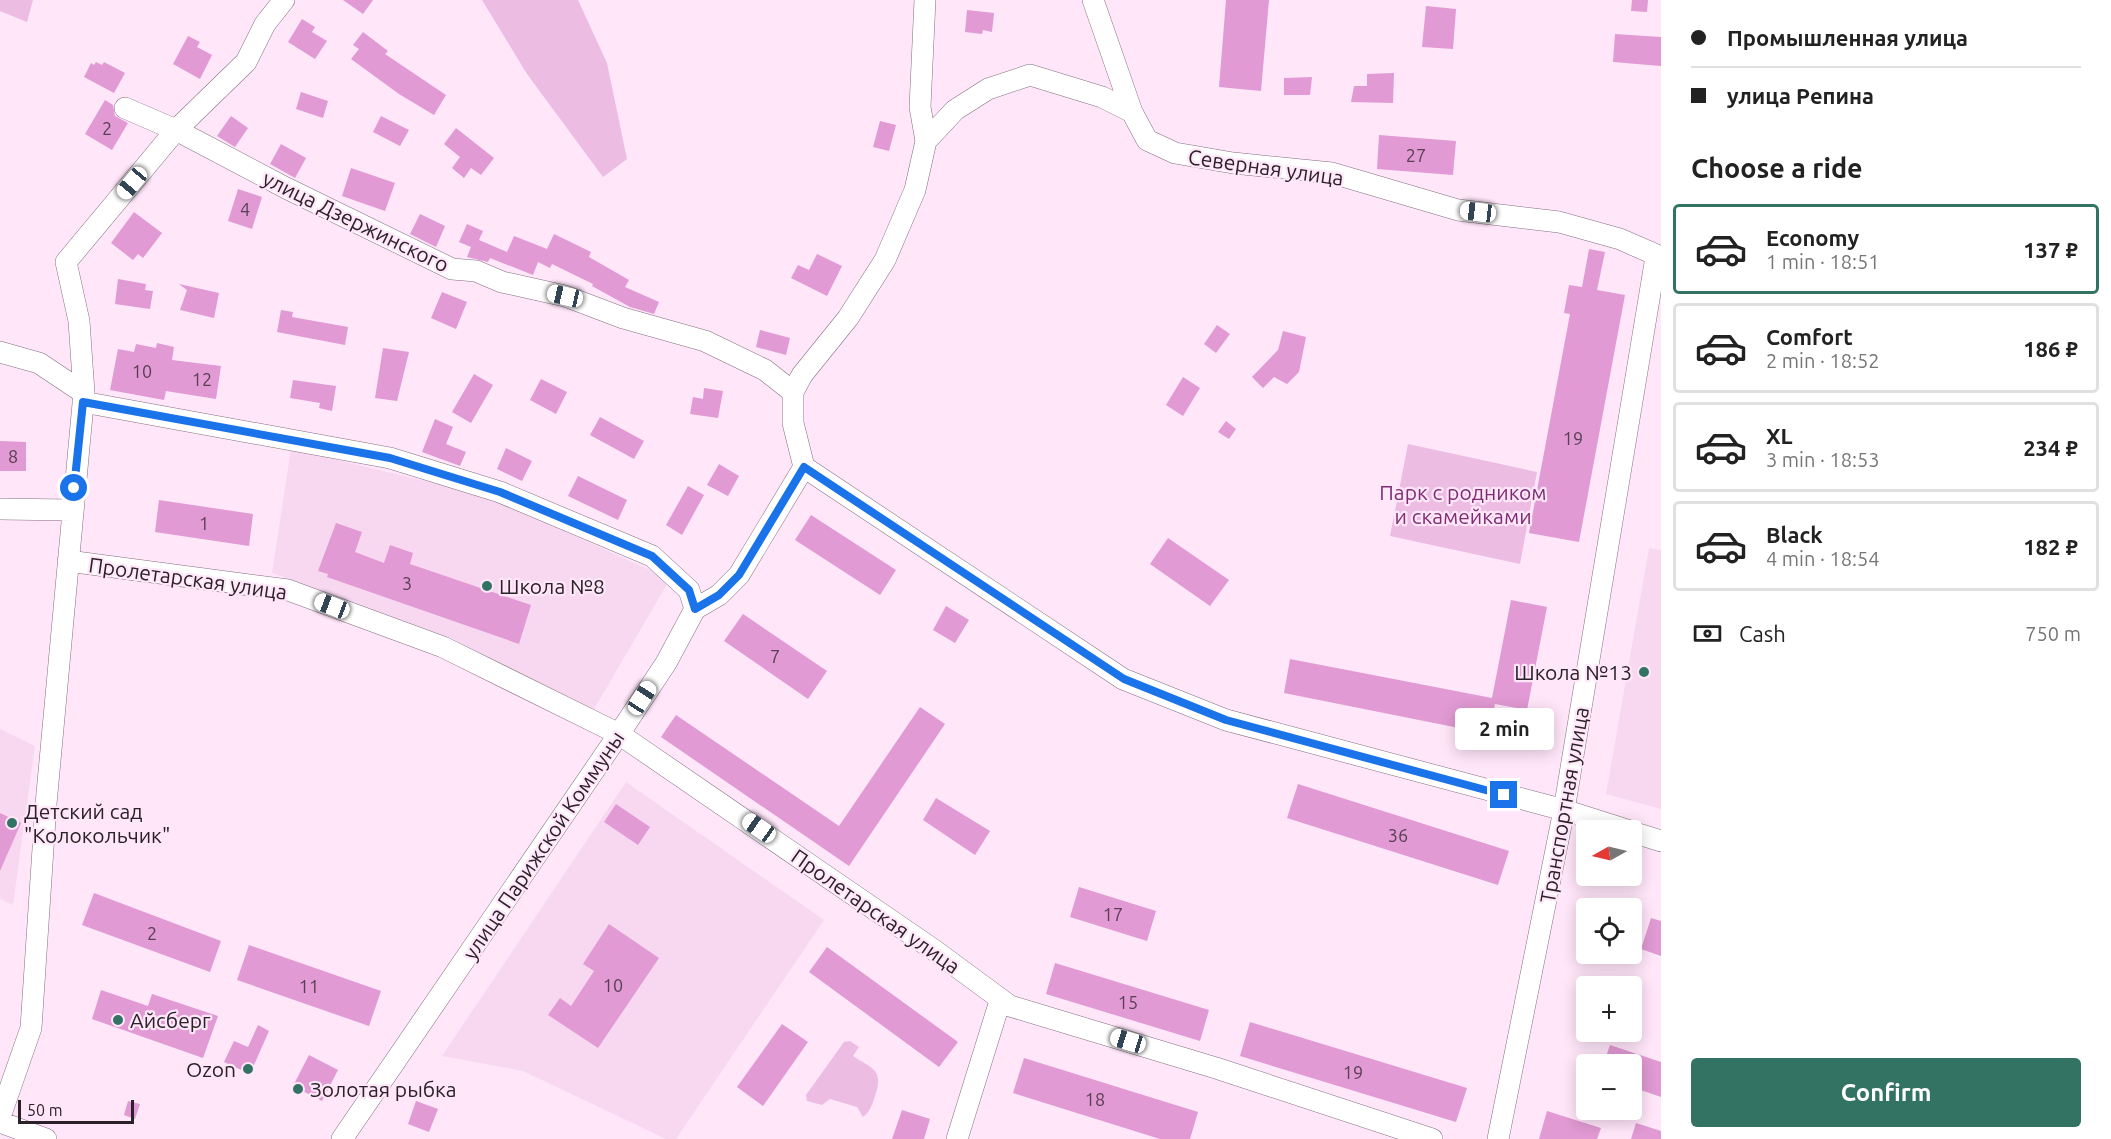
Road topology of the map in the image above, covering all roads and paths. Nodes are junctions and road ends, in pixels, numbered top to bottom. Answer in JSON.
{"nodes":[{"id":1,"x":284,"y":0,"type":"edge"},
{"id":2,"x":925,"y":0,"type":"edge"},
{"id":3,"x":1093,"y":0,"type":"edge"},
{"id":4,"x":125,"y":108,"type":"dead end"},
{"id":5,"x":1132,"y":112,"type":"junction"},
{"id":6,"x":176,"y":130,"type":"junction"},
{"id":7,"x":926,"y":141,"type":"junction"},
{"id":8,"x":1658,"y":257,"type":"edge"},
{"id":9,"x":0,"y":352,"type":"edge"},
{"id":10,"x":793,"y":392,"type":"junction"},
{"id":11,"x":83,"y":398,"type":"junction"},
{"id":12,"x":804,"y":467,"type":"junction"},
{"id":13,"x":0,"y":509,"type":"edge"},
{"id":14,"x":71,"y":510,"type":"junction"},
{"id":15,"x":68,"y":561,"type":"junction"},
{"id":16,"x":695,"y":609,"type":"junction"},
{"id":17,"x":619,"y":734,"type":"junction"},
{"id":18,"x":1564,"y":810,"type":"junction"},
{"id":19,"x":1596,"y":820,"type":"edge"},
{"id":20,"x":1642,"y":835,"type":"edge"},
{"id":21,"x":1661,"y":841,"type":"edge"},
{"id":22,"x":1000,"y":1001,"type":"junction"},
{"id":23,"x":0,"y":1117,"type":"edge"},
{"id":24,"x":0,"y":1122,"type":"edge"},
{"id":25,"x":46,"y":1139,"type":"edge"},
{"id":26,"x":342,"y":1139,"type":"edge"},
{"id":27,"x":957,"y":1139,"type":"edge"},
{"id":28,"x":1432,"y":1139,"type":"edge"},
{"id":29,"x":1498,"y":1139,"type":"edge"}],
"edges":[{"from":1,"to":6,"type":"street"},
{"from":2,"to":7,"type":"street"},
{"from":3,"to":5,"type":"street","name":"Северная улица"},
{"from":4,"to":6,"type":"street","name":"улица Дзержинского"},
{"from":5,"to":7,"type":"street"},
{"from":5,"to":8,"type":"street","name":"Северная улица"},
{"from":6,"to":10,"type":"street","name":"улица Дзержинского"},
{"from":6,"to":11,"type":"street"},
{"from":7,"to":10,"type":"street"},
{"from":8,"to":18,"type":"street","name":"Транспортная улица"},
{"from":9,"to":11,"type":"street"},
{"from":10,"to":12,"type":"street"},
{"from":11,"to":14,"type":"street"},
{"from":11,"to":16,"type":"street"},
{"from":12,"to":16,"type":"street"},
{"from":12,"to":18,"type":"street"},
{"from":13,"to":14,"type":"street"},
{"from":14,"to":15,"type":"street"},
{"from":15,"to":17,"type":"street","name":"Пролетарская улица"},
{"from":15,"to":23,"type":"street"},
{"from":16,"to":17,"type":"street","name":"улица Парижской Коммуны"},
{"from":17,"to":22,"type":"street","name":"Пролетарская улица"},
{"from":17,"to":26,"type":"street","name":"улица Парижской Коммуны"},
{"from":18,"to":19,"type":"street"},
{"from":18,"to":29,"type":"street","name":"Транспортная улица"},
{"from":20,"to":21,"type":"street"},
{"from":22,"to":27,"type":"street"},
{"from":22,"to":28,"type":"street","name":"Пролетарская улица"},
{"from":24,"to":25,"type":"street"}]}
